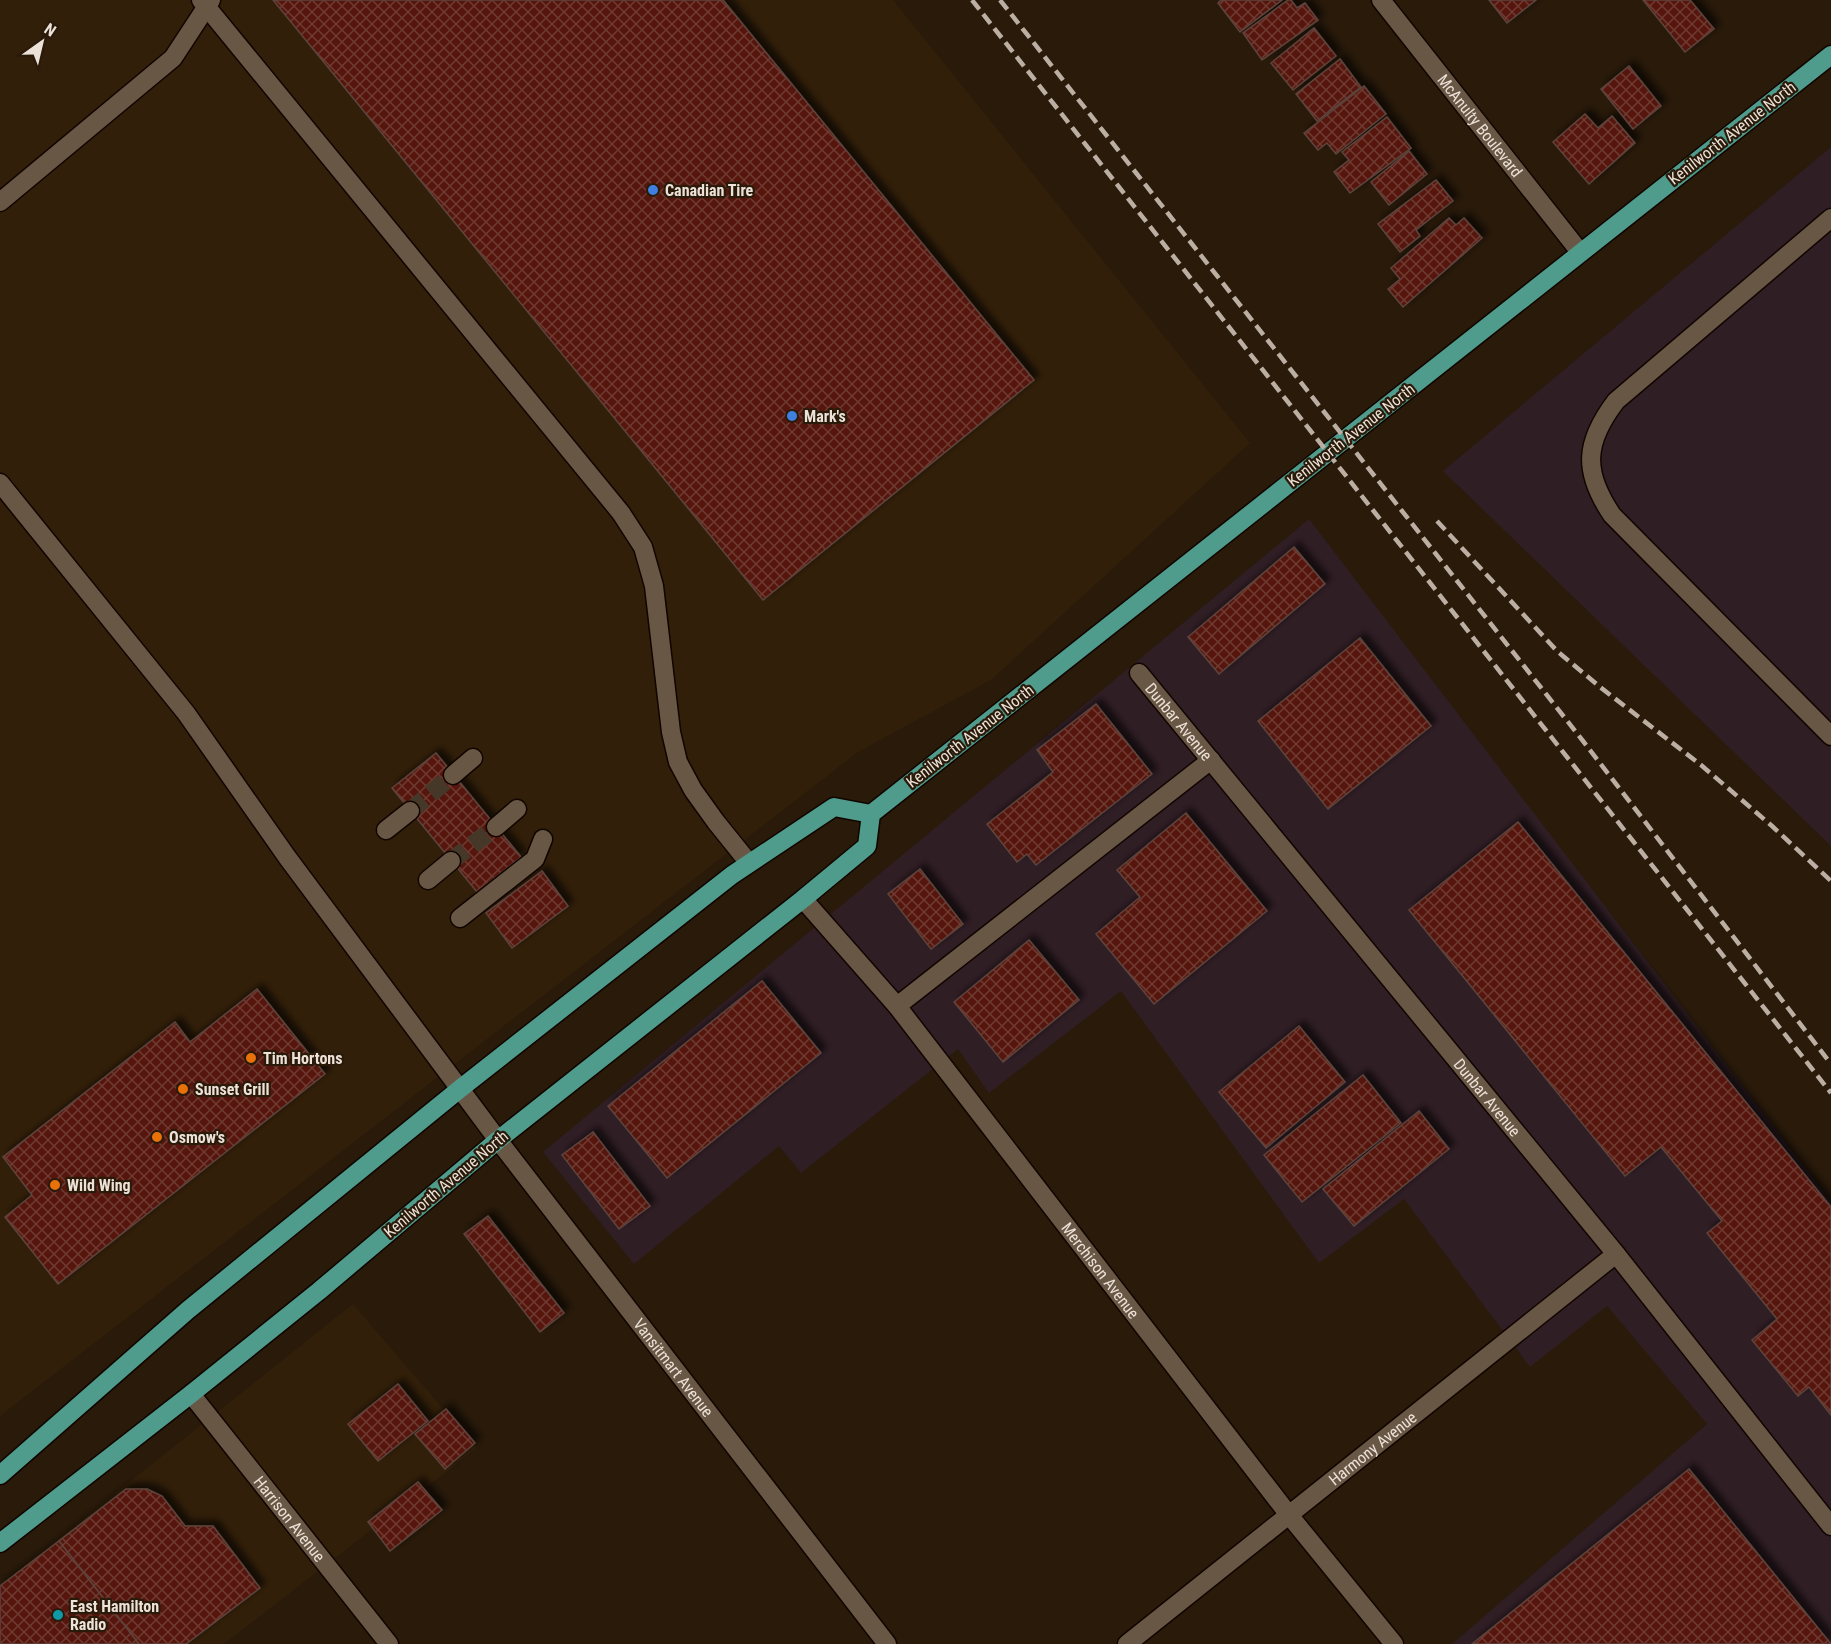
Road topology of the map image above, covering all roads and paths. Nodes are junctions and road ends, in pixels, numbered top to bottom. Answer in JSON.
{"nodes":[{"id":1,"x":1381,"y":0,"type":"edge"},
{"id":2,"x":206,"y":2,"type":"edge"},
{"id":3,"x":1831,"y":55,"type":"edge"},
{"id":4,"x":0,"y":202,"type":"edge"},
{"id":5,"x":1831,"y":218,"type":"edge"},
{"id":6,"x":1580,"y":252,"type":"junction"},
{"id":7,"x":0,"y":483,"type":"edge"},
{"id":8,"x":1139,"y":673,"type":"dead end"},
{"id":9,"x":1831,"y":736,"type":"edge"},
{"id":10,"x":473,"y":758,"type":"dead end"},
{"id":11,"x":1211,"y":760,"type":"junction"},
{"id":12,"x":453,"y":775,"type":"tunnel mouth"},
{"id":13,"x":517,"y":809,"type":"dead end"},
{"id":14,"x":410,"y":811,"type":"tunnel mouth"},
{"id":15,"x":871,"y":814,"type":"junction"},
{"id":16,"x":496,"y":827,"type":"tunnel mouth"},
{"id":17,"x":386,"y":830,"type":"dead end"},
{"id":18,"x":543,"y":839,"type":"dead end"},
{"id":19,"x":451,"y":861,"type":"tunnel mouth"},
{"id":20,"x":749,"y":863,"type":"junction"},
{"id":21,"x":428,"y":880,"type":"dead end"},
{"id":22,"x":803,"y":899,"type":"junction"},
{"id":23,"x":460,"y":918,"type":"dead end"},
{"id":24,"x":897,"y":1006,"type":"junction"},
{"id":25,"x":461,"y":1088,"type":"junction"},
{"id":26,"x":498,"y":1140,"type":"junction"},
{"id":27,"x":1616,"y":1254,"type":"junction"},
{"id":28,"x":191,"y":1394,"type":"junction"},
{"id":29,"x":0,"y":1475,"type":"edge"},
{"id":30,"x":1289,"y":1515,"type":"junction"},
{"id":31,"x":1831,"y":1527,"type":"edge"},
{"id":32,"x":0,"y":1543,"type":"edge"},
{"id":33,"x":389,"y":1644,"type":"edge"},
{"id":34,"x":887,"y":1644,"type":"edge"},
{"id":35,"x":1128,"y":1644,"type":"edge"},
{"id":36,"x":1394,"y":1644,"type":"edge"}],
"edges":[{"from":1,"to":6,"type":"street","name":"McAnulty Boulevard"},
{"from":2,"to":4,"type":"street"},
{"from":2,"to":20,"type":"street"},
{"from":3,"to":6,"type":"main road","name":"Kenilworth Avenue North"},
{"from":5,"to":9,"type":"street"},
{"from":6,"to":15,"type":"main road","name":"Kenilworth Avenue North"},
{"from":7,"to":25,"type":"street","name":"Vansitmart Avenue"},
{"from":8,"to":11,"type":"street","name":"Dunbar Avenue"},
{"from":10,"to":12,"type":"street"},
{"from":11,"to":24,"type":"street"},
{"from":11,"to":27,"type":"street","name":"Dunbar Avenue"},
{"from":13,"to":16,"type":"street"},
{"from":14,"to":17,"type":"street"},
{"from":15,"to":20,"type":"main road"},
{"from":15,"to":22,"type":"main road","name":"Kenilworth Avenue North"},
{"from":18,"to":23,"type":"street"},
{"from":19,"to":21,"type":"street"},
{"from":20,"to":25,"type":"main road"},
{"from":22,"to":24,"type":"street","name":"Merchison Avenue"},
{"from":22,"to":26,"type":"main road","name":"Kenilworth Avenue North"},
{"from":24,"to":30,"type":"street","name":"Merchison Avenue"},
{"from":25,"to":26,"type":"street","name":"Vansitmart Avenue"},
{"from":25,"to":29,"type":"main road"},
{"from":26,"to":28,"type":"main road","name":"Kenilworth Avenue North"},
{"from":26,"to":34,"type":"street","name":"Vansitmart Avenue"},
{"from":27,"to":30,"type":"street","name":"Harmony Avenue"},
{"from":27,"to":31,"type":"street","name":"Dunbar Avenue"},
{"from":28,"to":32,"type":"main road","name":"Kenilworth Avenue North"},
{"from":28,"to":33,"type":"street","name":"Harrison Avenue"},
{"from":30,"to":35,"type":"street","name":"Harmony Avenue"},
{"from":30,"to":36,"type":"street","name":"Merchison Avenue"}]}
